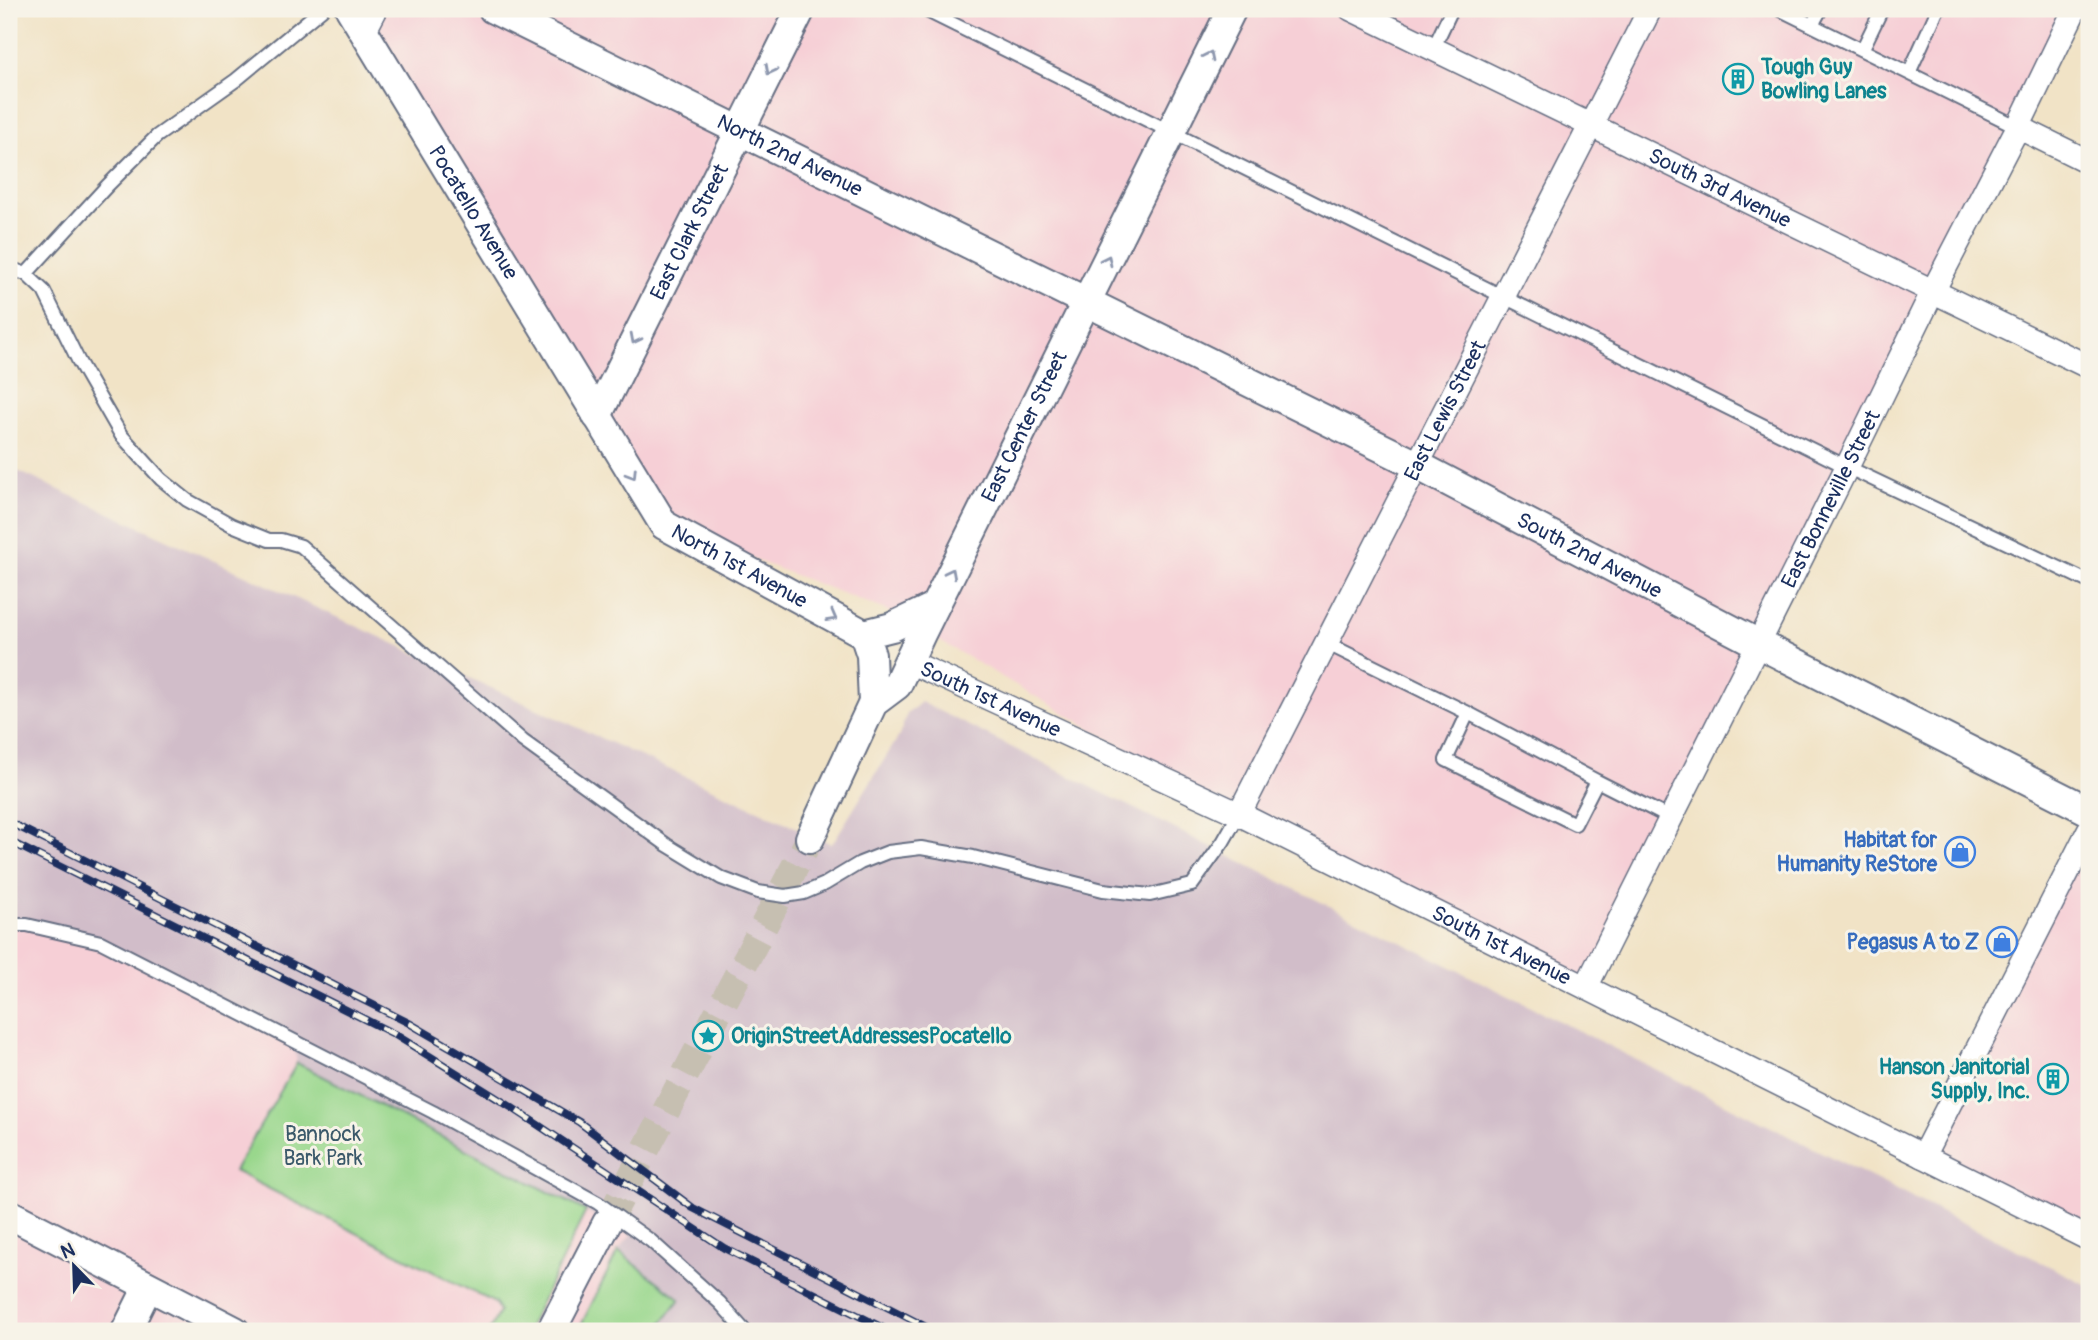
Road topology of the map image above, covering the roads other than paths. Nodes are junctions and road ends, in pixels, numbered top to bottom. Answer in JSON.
{"nodes":[{"id":1,"x":322,"y":9,"type":"edge"},
{"id":2,"x":493,"y":9,"type":"edge"},
{"id":3,"x":801,"y":9,"type":"edge"},
{"id":4,"x":923,"y":9,"type":"edge"},
{"id":5,"x":1232,"y":9,"type":"edge"},
{"id":6,"x":1351,"y":9,"type":"edge"},
{"id":7,"x":1452,"y":9,"type":"edge"},
{"id":8,"x":1650,"y":9,"type":"edge"},
{"id":9,"x":1779,"y":9,"type":"edge"},
{"id":10,"x":1821,"y":9,"type":"edge"},
{"id":11,"x":1882,"y":9,"type":"edge"},
{"id":12,"x":1938,"y":9,"type":"edge"},
{"id":13,"x":2075,"y":9,"type":"edge"},
{"id":14,"x":363,"y":17,"type":"edge"},
{"id":15,"x":1812,"y":25,"type":"junction"},
{"id":16,"x":1433,"y":49,"type":"junction"},
{"id":17,"x":1862,"y":50,"type":"junction"},
{"id":18,"x":1909,"y":73,"type":"junction"},
{"id":19,"x":1591,"y":125,"type":"junction"},
{"id":20,"x":2018,"y":127,"type":"junction"},
{"id":21,"x":740,"y":131,"type":"junction"},
{"id":22,"x":1171,"y":132,"type":"junction"},
{"id":23,"x":2089,"y":162,"type":"edge"},
{"id":24,"x":9,"y":268,"type":"edge"},
{"id":25,"x":26,"y":274,"type":"junction"},
{"id":26,"x":1933,"y":291,"type":"junction"},
{"id":27,"x":1504,"y":296,"type":"junction"},
{"id":28,"x":1086,"y":303,"type":"junction"},
{"id":29,"x":2089,"y":367,"type":"edge"},
{"id":30,"x":597,"y":416,"type":"junction"},
{"id":31,"x":1417,"y":465,"type":"junction"},
{"id":32,"x":1847,"y":467,"type":"junction"},
{"id":33,"x":2089,"y":582,"type":"edge"},
{"id":34,"x":934,"y":607,"type":"junction"},
{"id":35,"x":864,"y":634,"type":"junction"},
{"id":36,"x":1326,"y":643,"type":"junction"},
{"id":37,"x":1757,"y":643,"type":"junction"},
{"id":38,"x":908,"y":661,"type":"junction"},
{"id":39,"x":873,"y":704,"type":"junction"},
{"id":40,"x":1468,"y":713,"type":"junction"},
{"id":41,"x":1597,"y":781,"type":"junction"},
{"id":42,"x":2089,"y":811,"type":"edge"},
{"id":43,"x":1239,"y":814,"type":"junction"},
{"id":44,"x":1670,"y":818,"type":"junction"},
{"id":45,"x":2089,"y":830,"type":"edge"},
{"id":46,"x":810,"y":838,"type":"tunnel mouth"},
{"id":47,"x":9,"y":925,"type":"edge"},
{"id":48,"x":1586,"y":987,"type":"junction"},
{"id":49,"x":1923,"y":1156,"type":"junction"},
{"id":50,"x":9,"y":1214,"type":"edge"},
{"id":51,"x":607,"y":1223,"type":"tunnel mouth"},
{"id":52,"x":2089,"y":1239,"type":"edge"},
{"id":53,"x":148,"y":1287,"type":"junction"},
{"id":54,"x":126,"y":1331,"type":"edge"},
{"id":55,"x":235,"y":1331,"type":"edge"},
{"id":56,"x":551,"y":1331,"type":"edge"},
{"id":57,"x":745,"y":1331,"type":"edge"}],
"edges":[{"from":1,"to":25,"type":"lane"},
{"from":2,"to":21,"type":"street","name":"North 2nd Avenue"},
{"from":3,"to":21,"type":"street","name":"East Clark Street","one_way":true},
{"from":4,"to":22,"type":"lane"},
{"from":22,"to":5,"type":"street","name":"East Center Street","one_way":true},
{"from":6,"to":16,"type":"street","name":"South 3rd Avenue"},
{"from":7,"to":16,"type":"lane"},
{"from":8,"to":19,"type":"street","name":"East Lewis Street"},
{"from":9,"to":15,"type":"lane"},
{"from":10,"to":15,"type":"lane"},
{"from":11,"to":17,"type":"lane"},
{"from":12,"to":18,"type":"lane"},
{"from":13,"to":20,"type":"street","name":"East Bonneville Street"},
{"from":14,"to":30,"type":"street","name":"Pocatello Avenue"},
{"from":15,"to":17,"type":"lane"},
{"from":16,"to":19,"type":"street","name":"South 3rd Avenue"},
{"from":17,"to":18,"type":"lane"},
{"from":18,"to":20,"type":"lane"},
{"from":19,"to":26,"type":"street","name":"South 3rd Avenue"},
{"from":19,"to":27,"type":"street","name":"East Lewis Street"},
{"from":20,"to":23,"type":"street"},
{"from":20,"to":26,"type":"street","name":"East Bonneville Street"},
{"from":21,"to":28,"type":"street","name":"North 2nd Avenue"},
{"from":21,"to":30,"type":"street","name":"East Clark Street","one_way":true},
{"from":22,"to":27,"type":"lane"},
{"from":28,"to":22,"type":"street","name":"East Center Street","one_way":true},
{"from":24,"to":25,"type":"lane"},
{"from":25,"to":43,"type":"lane"},
{"from":26,"to":29,"type":"street","name":"South 3rd Avenue"},
{"from":26,"to":32,"type":"street","name":"East Bonneville Street"},
{"from":27,"to":31,"type":"street","name":"East Lewis Street"},
{"from":27,"to":32,"type":"lane"},
{"from":28,"to":31,"type":"street","name":"South 2nd Avenue"},
{"from":34,"to":28,"type":"street","name":"East Center Street","one_way":true},
{"from":30,"to":35,"type":"street","name":"North 1st Avenue","one_way":true},
{"from":31,"to":36,"type":"street","name":"East Lewis Street"},
{"from":31,"to":37,"type":"street","name":"South 2nd Avenue"},
{"from":32,"to":33,"type":"lane"},
{"from":32,"to":37,"type":"street","name":"East Bonneville Street"},
{"from":34,"to":35,"type":"street"},
{"from":34,"to":38,"type":"street","name":"East Center Street"},
{"from":35,"to":39,"type":"street"},
{"from":36,"to":40,"type":"lane"},
{"from":36,"to":43,"type":"street","name":"East Lewis Street"},
{"from":37,"to":42,"type":"street","name":"South 2nd Avenue"},
{"from":37,"to":44,"type":"street","name":"East Bonneville Street"},
{"from":38,"to":39,"type":"street","name":"East Center Street"},
{"from":38,"to":43,"type":"street","name":"South 1st Avenue"},
{"from":39,"to":46,"type":"street","name":"East Center Street"},
{"from":40,"to":41,"type":"lane"},
{"from":40,"to":41,"type":"lane"},
{"from":41,"to":44,"type":"lane"},
{"from":43,"to":48,"type":"street","name":"South 1st Avenue"},
{"from":44,"to":48,"type":"street","name":"East Bonneville Street"},
{"from":45,"to":49,"type":"street"},
{"from":47,"to":57,"type":"lane"},
{"from":48,"to":49,"type":"street","name":"South 1st Avenue"},
{"from":49,"to":52,"type":"street","name":"South 1st Avenue"},
{"from":50,"to":53,"type":"street"},
{"from":51,"to":56,"type":"street"},
{"from":53,"to":54,"type":"street"},
{"from":53,"to":55,"type":"street"}]}
